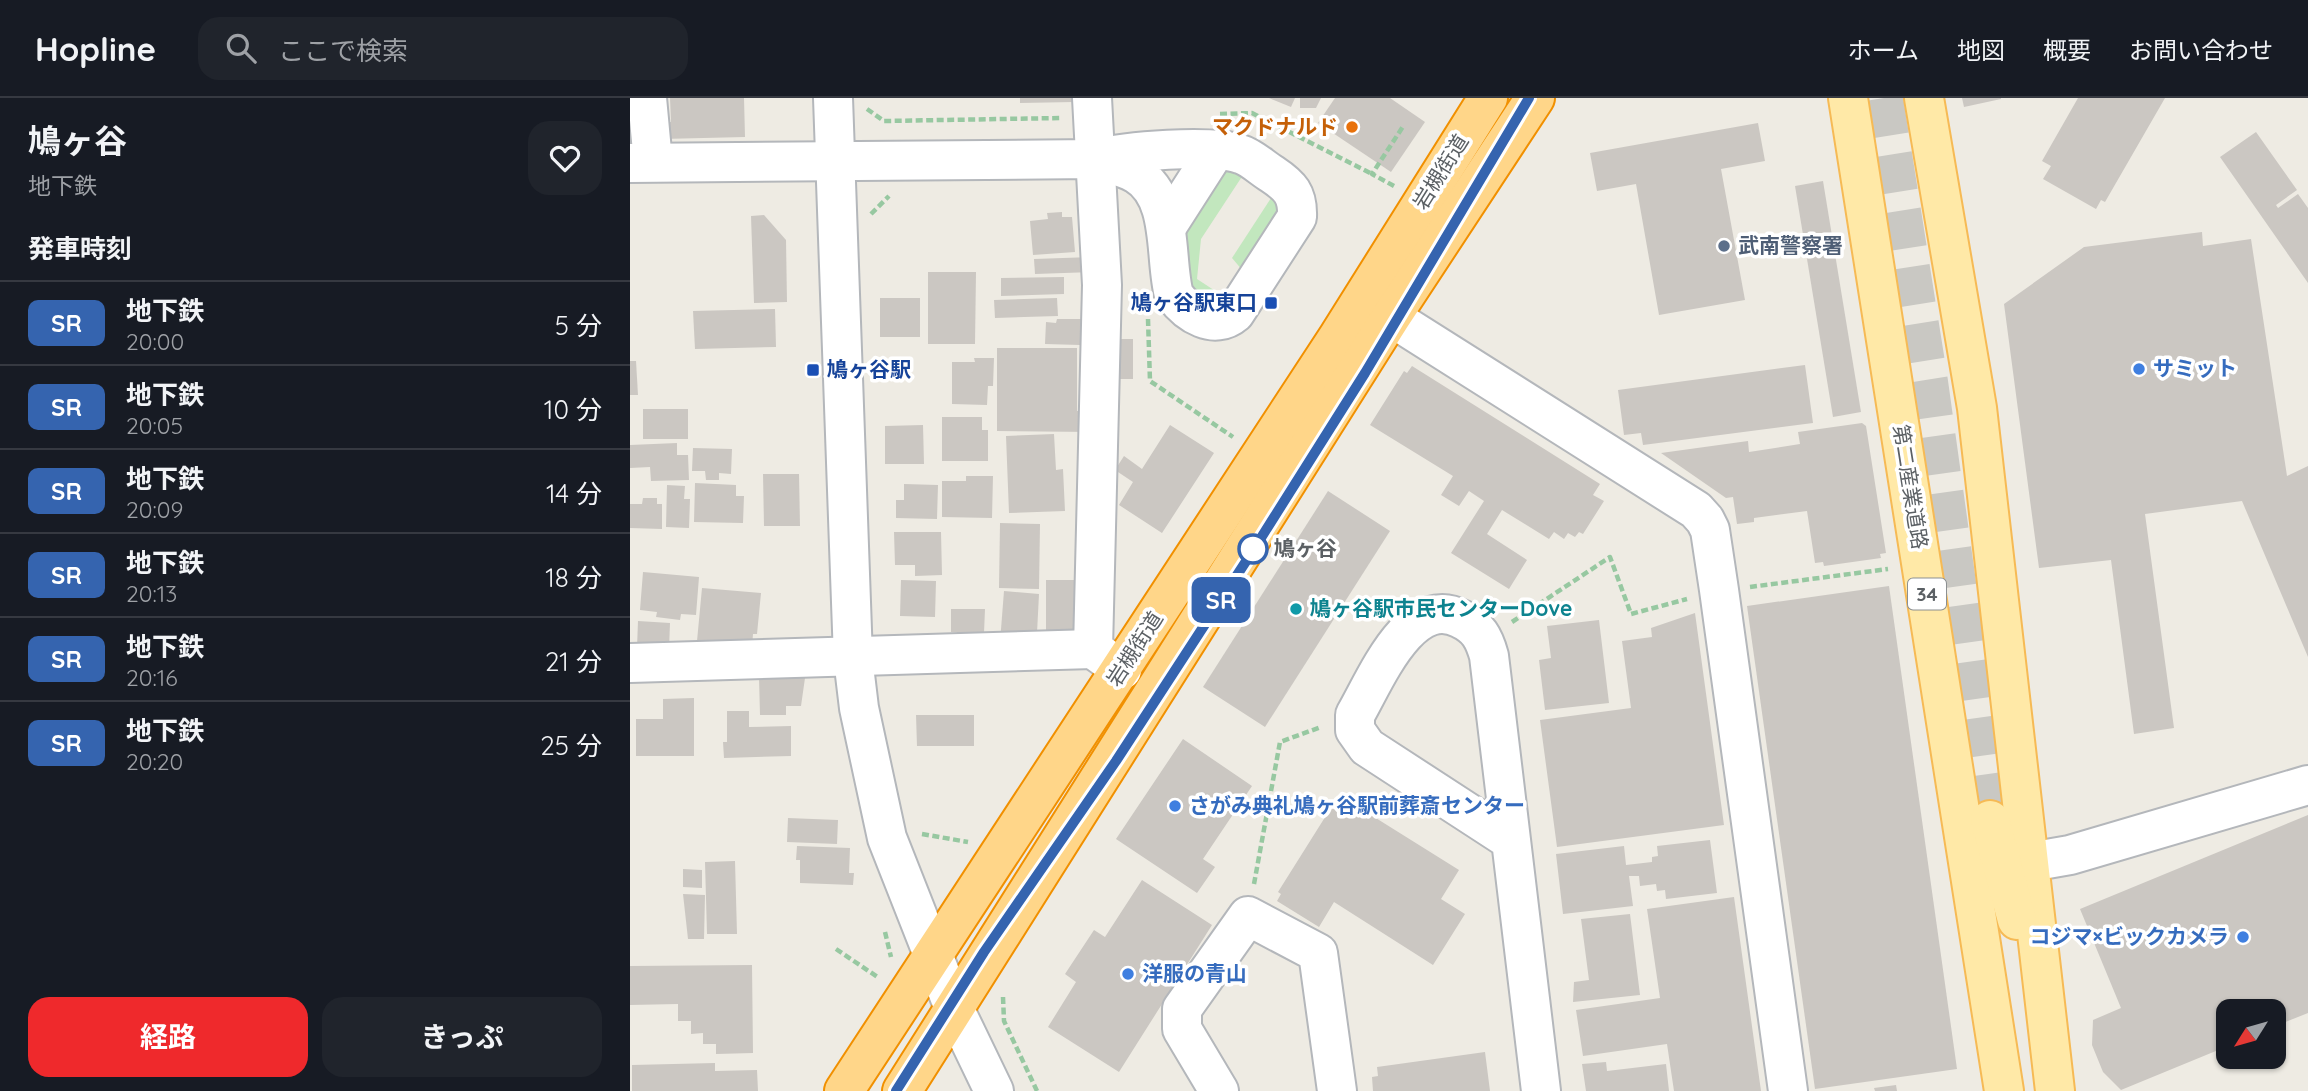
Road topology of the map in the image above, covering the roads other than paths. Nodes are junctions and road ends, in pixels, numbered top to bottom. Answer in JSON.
{"nodes":[{"id":1,"x":647,"y":98,"type":"edge"},
{"id":2,"x":833,"y":98,"type":"edge"},
{"id":3,"x":1092,"y":98,"type":"edge"},
{"id":4,"x":1488,"y":98,"type":"edge"},
{"id":5,"x":1535,"y":98,"type":"edge"},
{"id":6,"x":1848,"y":98,"type":"edge"},
{"id":7,"x":1924,"y":98,"type":"edge"},
{"id":8,"x":1216,"y":150,"type":"junction"},
{"id":9,"x":1095,"y":159,"type":"junction"},
{"id":10,"x":834,"y":161,"type":"junction"},
{"id":11,"x":641,"y":162,"type":"edge"},
{"id":12,"x":1166,"y":228,"type":"junction"},
{"id":13,"x":1377,"y":308,"type":"junction"},
{"id":14,"x":853,"y":659,"type":"junction"},
{"id":15,"x":1107,"y":659,"type":"junction"},
{"id":16,"x":630,"y":663,"type":"edge"},
{"id":17,"x":2308,"y":785,"type":"edge"},
{"id":18,"x":1510,"y":840,"type":"junction"},
{"id":19,"x":2030,"y":862,"type":"junction"},
{"id":20,"x":933,"y":956,"type":"junction"},
{"id":21,"x":954,"y":1008,"type":"junction"},
{"id":22,"x":2049,"y":1036,"type":"junction"},
{"id":23,"x":1996,"y":1043,"type":"junction"},
{"id":24,"x":844,"y":1091,"type":"edge"},
{"id":25,"x":902,"y":1091,"type":"edge"},
{"id":26,"x":994,"y":1091,"type":"edge"},
{"id":27,"x":1219,"y":1091,"type":"edge"},
{"id":28,"x":1337,"y":1091,"type":"edge"},
{"id":29,"x":1541,"y":1091,"type":"edge"},
{"id":30,"x":1788,"y":1091,"type":"edge"},
{"id":31,"x":2004,"y":1091,"type":"edge"},
{"id":32,"x":2055,"y":1091,"type":"edge"}],
"edges":[{"from":1,"to":11,"type":"street"},
{"from":2,"to":10,"type":"street"},
{"from":3,"to":9,"type":"street"},
{"from":4,"to":13,"type":"highway","name":"岩槻街道"},
{"from":5,"to":13,"type":"highway","name":"岩槻街道"},
{"from":6,"to":23,"type":"main road","name":"第二産業道路","number":"34"},
{"from":7,"to":19,"type":"main road","name":"第二産業道路","number":"34"},
{"from":8,"to":9,"type":"street"},
{"from":8,"to":12,"type":"street"},
{"from":8,"to":12,"type":"street"},
{"from":9,"to":10,"type":"street"},
{"from":9,"to":12,"type":"street"},
{"from":9,"to":15,"type":"street"},
{"from":10,"to":11,"type":"street"},
{"from":10,"to":14,"type":"street"},
{"from":13,"to":15,"type":"highway","name":"岩槻街道"},
{"from":13,"to":21,"type":"highway","name":"岩槻街道"},
{"from":13,"to":30,"type":"street"},
{"from":14,"to":15,"type":"street"},
{"from":14,"to":16,"type":"street"},
{"from":14,"to":20,"type":"street"},
{"from":15,"to":20,"type":"highway","name":"岩槻街道"},
{"from":17,"to":19,"type":"street"},
{"from":18,"to":18,"type":"street"},
{"from":18,"to":29,"type":"street"},
{"from":19,"to":22,"type":"main road","name":"第二産業道路","number":"34"},
{"from":20,"to":21,"type":"street"},
{"from":20,"to":24,"type":"highway","name":"岩槻街道"},
{"from":21,"to":25,"type":"highway","name":"岩槻街道"},
{"from":21,"to":26,"type":"street"},
{"from":22,"to":23,"type":"main road","name":"第二産業道路","number":"34"},
{"from":22,"to":32,"type":"main road","name":"第二産業道路","number":"34"},
{"from":23,"to":31,"type":"main road","name":"第二産業道路","number":"34"},
{"from":27,"to":28,"type":"street"}]}
